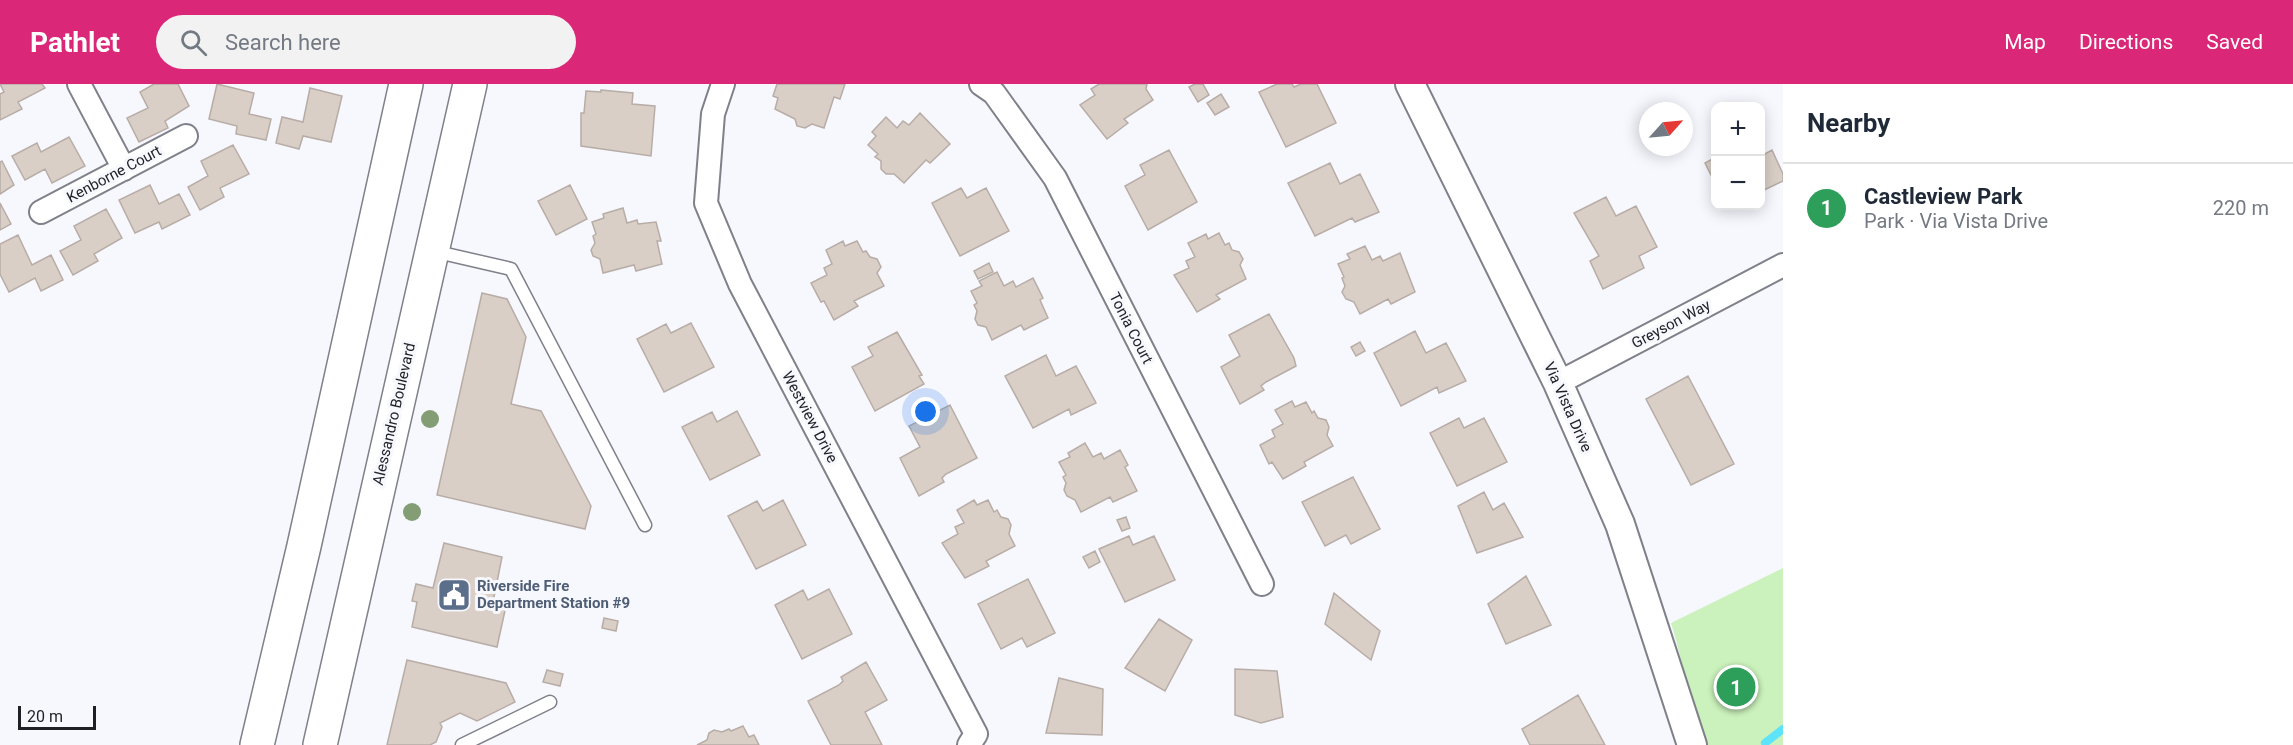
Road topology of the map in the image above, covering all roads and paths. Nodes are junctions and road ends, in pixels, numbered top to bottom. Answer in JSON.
{"nodes":[{"id":1,"x":405,"y":84,"type":"edge"},
{"id":2,"x":470,"y":84,"type":"edge"},
{"id":3,"x":723,"y":84,"type":"edge"},
{"id":4,"x":981,"y":84,"type":"edge"},
{"id":5,"x":1410,"y":84,"type":"edge"},
{"id":6,"x":85,"y":86,"type":"edge"},
{"id":7,"x":186,"y":136,"type":"dead end"},
{"id":8,"x":124,"y":169,"type":"junction"},
{"id":9,"x":41,"y":212,"type":"dead end"},
{"id":10,"x":432,"y":250,"type":"junction"},
{"id":11,"x":1783,"y":265,"type":"edge"},
{"id":12,"x":1558,"y":383,"type":"junction"},
{"id":13,"x":645,"y":525,"type":"dead end"},
{"id":14,"x":1262,"y":585,"type":"dead end"},
{"id":15,"x":550,"y":702,"type":"dead end"},
{"id":16,"x":973,"y":740,"type":"edge"},
{"id":17,"x":257,"y":745,"type":"edge"},
{"id":18,"x":320,"y":745,"type":"edge"},
{"id":19,"x":462,"y":745,"type":"edge"},
{"id":20,"x":1692,"y":745,"type":"edge"}],
"edges":[{"from":1,"to":17,"type":"main road"},
{"from":2,"to":10,"type":"main road","name":"Alessandro Boulevard"},
{"from":3,"to":16,"type":"street","name":"Westview Drive"},
{"from":4,"to":14,"type":"street","name":"Tonia Court"},
{"from":5,"to":12,"type":"street","name":"Via Vista Drive"},
{"from":6,"to":8,"type":"street"},
{"from":7,"to":8,"type":"street","name":"Kenborne Court"},
{"from":8,"to":9,"type":"street","name":"Kenborne Court"},
{"from":10,"to":13,"type":"lane"},
{"from":10,"to":18,"type":"main road","name":"Alessandro Boulevard"},
{"from":11,"to":12,"type":"street","name":"Greyson Way"},
{"from":12,"to":20,"type":"street","name":"Via Vista Drive"},
{"from":15,"to":19,"type":"lane"}]}
